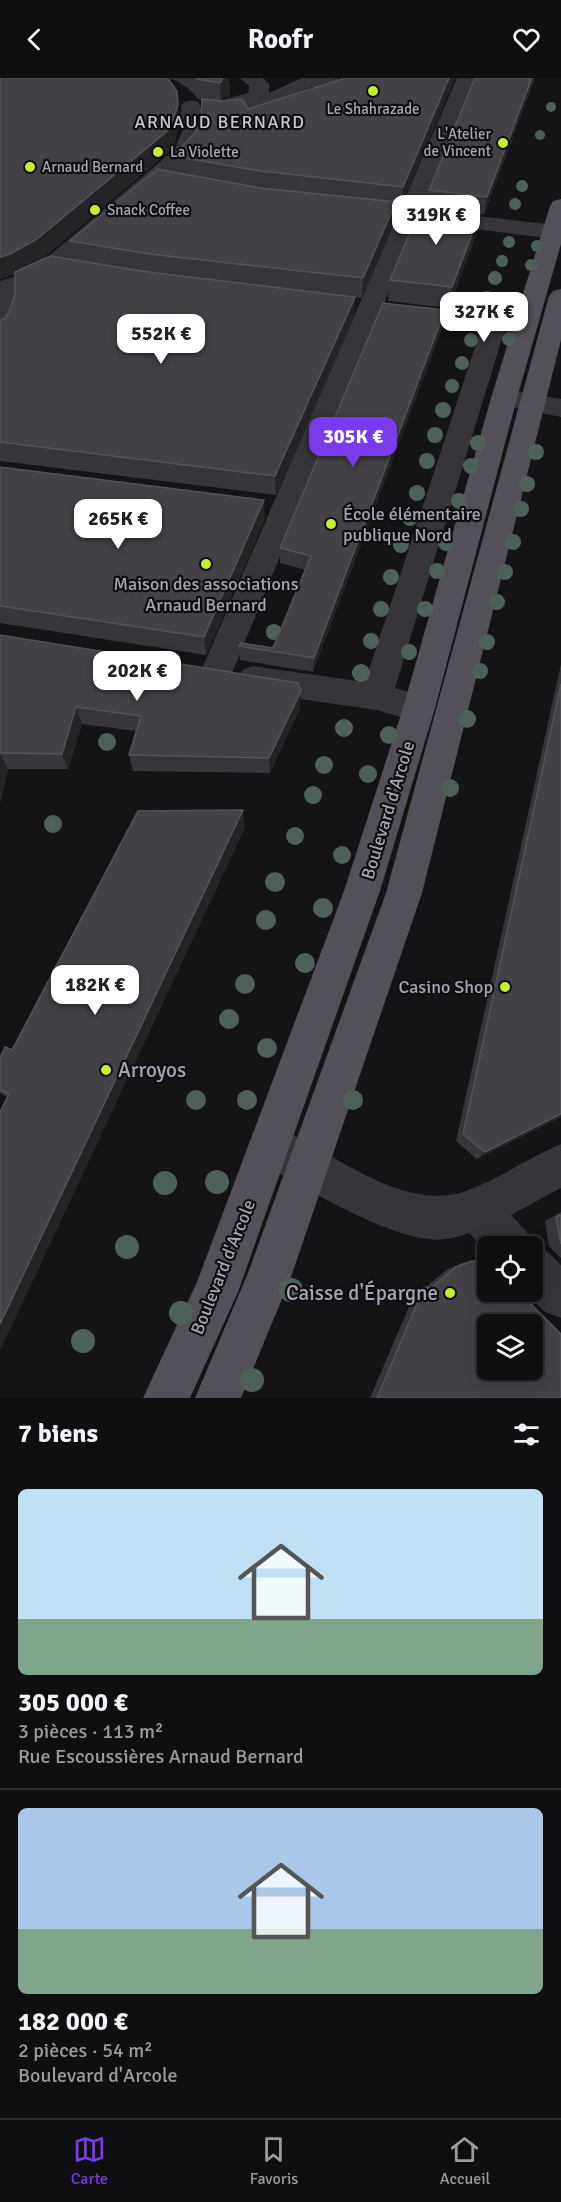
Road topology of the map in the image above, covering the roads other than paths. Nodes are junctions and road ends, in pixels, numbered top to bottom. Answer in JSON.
{"nodes":[{"id":1,"x":250,"y":78,"type":"edge"},
{"id":2,"x":323,"y":78,"type":"edge"},
{"id":3,"x":467,"y":78,"type":"edge"},
{"id":4,"x":189,"y":95,"type":"junction"},
{"id":5,"x":154,"y":179,"type":"junction"},
{"id":6,"x":176,"y":182,"type":"edge"},
{"id":7,"x":383,"y":212,"type":"edge"},
{"id":8,"x":409,"y":215,"type":"junction"},
{"id":9,"x":558,"y":219,"type":"edge"},
{"id":10,"x":51,"y":266,"type":"junction"},
{"id":11,"x":81,"y":272,"type":"edge"},
{"id":12,"x":3,"y":288,"type":"edge"},
{"id":13,"x":561,"y":296,"type":"edge"},
{"id":14,"x":345,"y":306,"type":"edge"},
{"id":15,"x":371,"y":309,"type":"junction"},
{"id":16,"x":511,"y":325,"type":"junction"},
{"id":17,"x":0,"y":331,"type":"edge"},
{"id":18,"x":532,"y":403,"type":"edge"},
{"id":19,"x":259,"y":505,"type":"edge"},
{"id":20,"x":286,"y":509,"type":"junction"},
{"id":21,"x":376,"y":697,"type":"junction"},
{"id":22,"x":419,"y":708,"type":"junction"},
{"id":23,"x":271,"y":1145,"type":"junction"},
{"id":24,"x":561,"y":1165,"type":"edge"},
{"id":25,"x":309,"y":1167,"type":"junction"},
{"id":26,"x":475,"y":1209,"type":"junction"},
{"id":27,"x":501,"y":1236,"type":"edge"},
{"id":28,"x":543,"y":1279,"type":"edge"},
{"id":29,"x":561,"y":1296,"type":"edge"},
{"id":30,"x":166,"y":1398,"type":"edge"},
{"id":31,"x":218,"y":1398,"type":"edge"}],
"edges":[{"from":1,"to":4,"type":"street"},
{"from":2,"to":4,"type":"street"},
{"from":3,"to":8,"type":"street"},
{"from":4,"to":5,"type":"street"},
{"from":5,"to":6,"type":"street"},
{"from":5,"to":10,"type":"street"},
{"from":7,"to":8,"type":"street"},
{"from":8,"to":9,"type":"street"},
{"from":8,"to":15,"type":"street"},
{"from":9,"to":16,"type":"main road","name":"Boulevard d'Arcole"},
{"from":10,"to":11,"type":"street"},
{"from":10,"to":12,"type":"street"},
{"from":12,"to":17,"type":"street"},
{"from":13,"to":18,"type":"main road","name":"Boulevard d'Arcole"},
{"from":14,"to":15,"type":"street"},
{"from":15,"to":16,"type":"street"},
{"from":15,"to":20,"type":"street"},
{"from":16,"to":18,"type":"main road","name":"Boulevard d'Arcole"},
{"from":16,"to":21,"type":"street"},
{"from":18,"to":22,"type":"main road","name":"Boulevard d'Arcole"},
{"from":18,"to":25,"type":"main road","name":"Boulevard d'Arcole"},
{"from":19,"to":20,"type":"street"},
{"from":20,"to":21,"type":"street"},
{"from":21,"to":22,"type":"street"},
{"from":22,"to":23,"type":"main road","name":"Boulevard d'Arcole"},
{"from":23,"to":25,"type":"street"},
{"from":23,"to":30,"type":"main road","name":"Boulevard d'Arcole"},
{"from":24,"to":26,"type":"street"},
{"from":25,"to":26,"type":"street"},
{"from":25,"to":31,"type":"main road","name":"Boulevard d'Arcole"},
{"from":26,"to":27,"type":"street"},
{"from":28,"to":29,"type":"street"}]}
